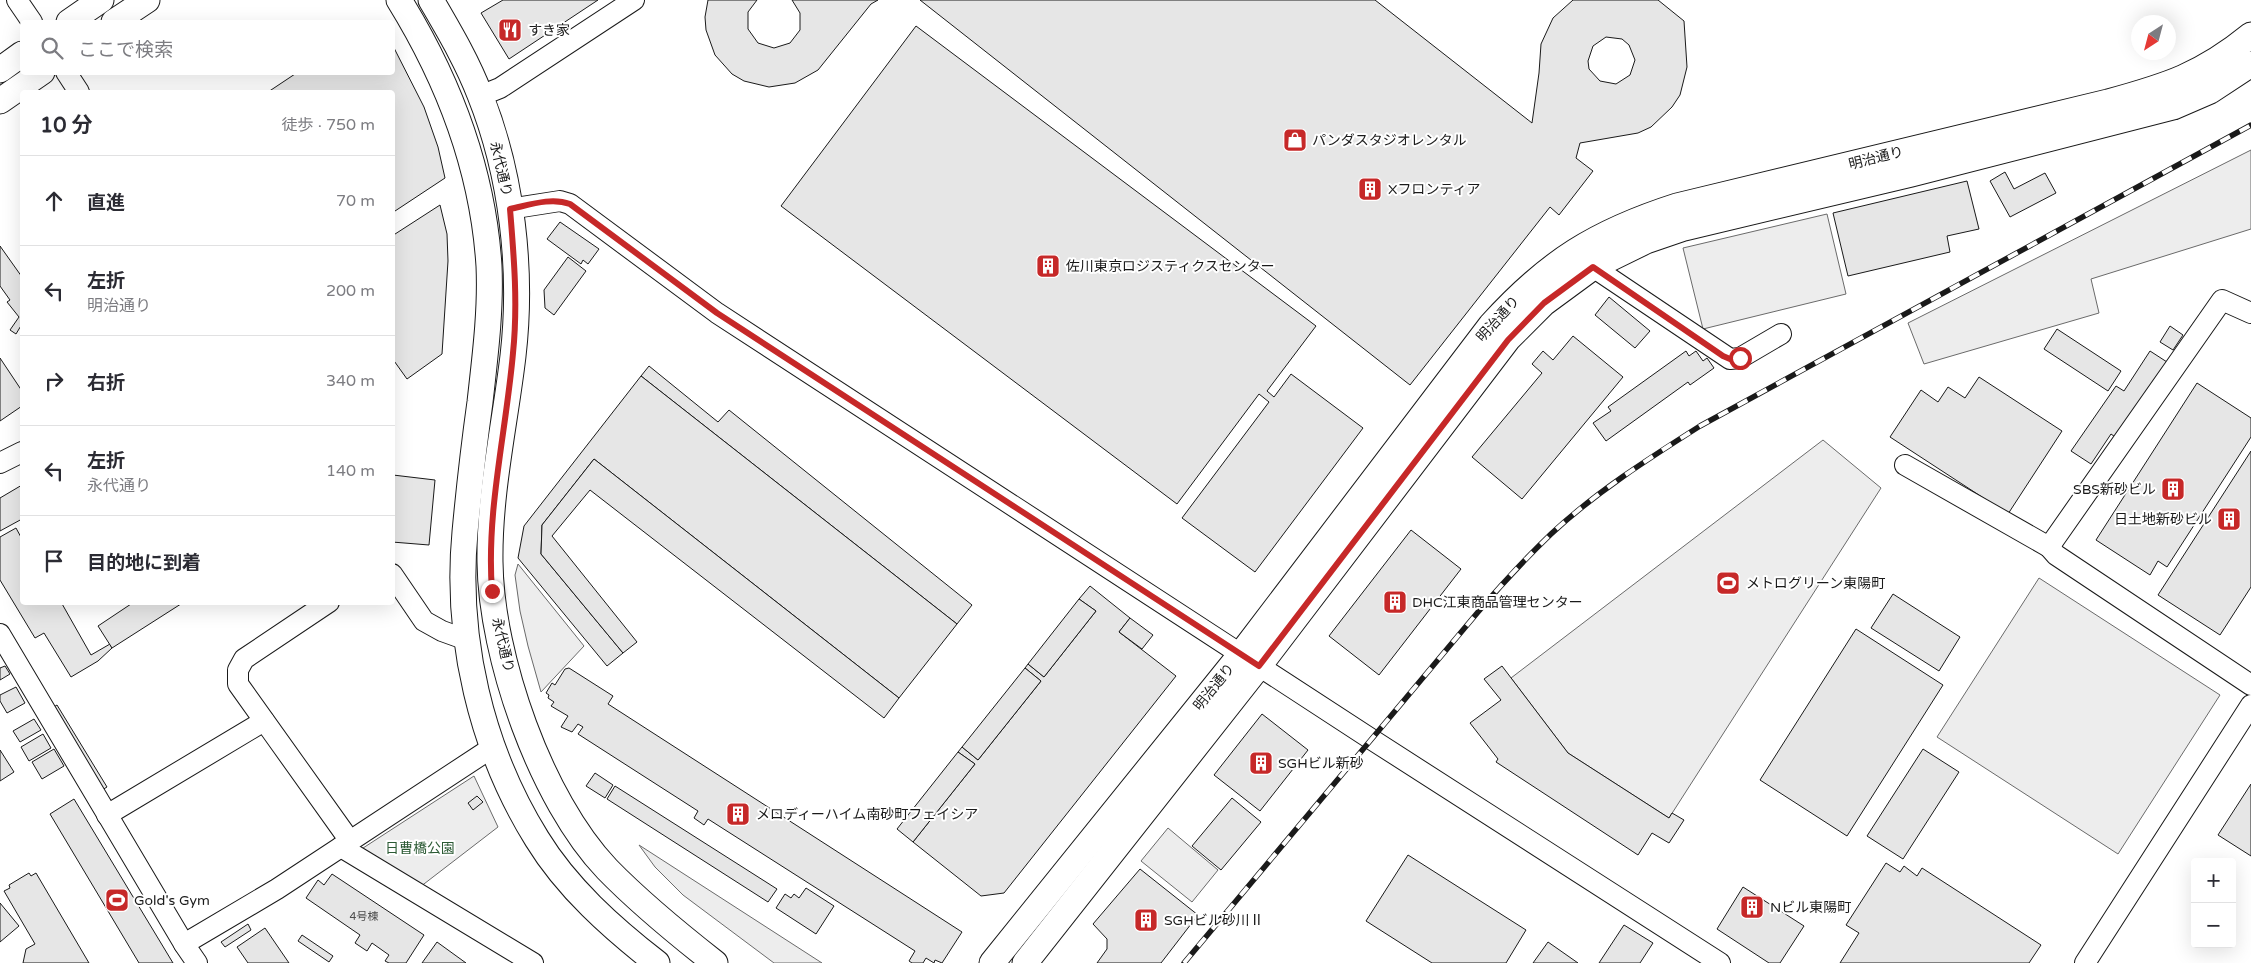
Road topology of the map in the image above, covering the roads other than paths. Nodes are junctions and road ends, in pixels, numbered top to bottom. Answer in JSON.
{"nodes":[{"id":1,"x":17,"y":0,"type":"edge"},
{"id":2,"x":101,"y":0,"type":"edge"},
{"id":3,"x":147,"y":0,"type":"edge"},
{"id":4,"x":399,"y":0,"type":"edge"},
{"id":5,"x":431,"y":0,"type":"edge"},
{"id":6,"x":634,"y":0,"type":"edge"},
{"id":7,"x":31,"y":20,"type":"edge"},
{"id":8,"x":72,"y":20,"type":"edge"},
{"id":9,"x":117,"y":20,"type":"edge"},
{"id":10,"x":2251,"y":35,"type":"edge"},
{"id":11,"x":20,"y":55,"type":"edge"},
{"id":12,"x":2251,"y":64,"type":"edge"},
{"id":13,"x":0,"y":70,"type":"edge"},
{"id":14,"x":38,"y":75,"type":"edge"},
{"id":15,"x":68,"y":75,"type":"edge"},
{"id":16,"x":78,"y":90,"type":"edge"},
{"id":17,"x":480,"y":96,"type":"junction"},
{"id":18,"x":0,"y":102,"type":"edge"},
{"id":19,"x":510,"y":209,"type":"junction"},
{"id":20,"x":1593,"y":267,"type":"junction"},
{"id":21,"x":2251,"y":313,"type":"edge"},
{"id":22,"x":1781,"y":334,"type":"dead end"},
{"id":23,"x":20,"y":453,"type":"edge"},
{"id":24,"x":0,"y":463,"type":"edge"},
{"id":25,"x":1905,"y":465,"type":"dead end"},
{"id":26,"x":2049,"y":547,"type":"junction"},
{"id":27,"x":395,"y":578,"type":"edge"},
{"id":28,"x":325,"y":605,"type":"edge"},
{"id":29,"x":0,"y":634,"type":"edge"},
{"id":30,"x":467,"y":640,"type":"junction"},
{"id":31,"x":1250,"y":660,"type":"junction"},
{"id":32,"x":2251,"y":685,"type":"edge"},
{"id":33,"x":2251,"y":705,"type":"edge"},
{"id":34,"x":264,"y":721,"type":"junction"},
{"id":35,"x":493,"y":747,"type":"junction"},
{"id":36,"x":107,"y":815,"type":"junction"},
{"id":37,"x":346,"y":844,"type":"junction"},
{"id":38,"x":184,"y":944,"type":"junction"},
{"id":39,"x":197,"y":963,"type":"edge"},
{"id":40,"x":533,"y":963,"type":"edge"},
{"id":41,"x":657,"y":963,"type":"edge"},
{"id":42,"x":715,"y":963,"type":"edge"},
{"id":43,"x":992,"y":963,"type":"edge"},
{"id":44,"x":1025,"y":963,"type":"edge"},
{"id":45,"x":1720,"y":963,"type":"edge"},
{"id":46,"x":2085,"y":963,"type":"edge"}],
"edges":[{"from":1,"to":7,"type":"street"},
{"from":2,"to":8,"type":"main road"},
{"from":3,"to":9,"type":"main road"},
{"from":4,"to":30,"type":"main road","name":"永代通り"},
{"from":5,"to":17,"type":"main road","name":"永代通り"},
{"from":6,"to":17,"type":"street"},
{"from":10,"to":31,"type":"main road","name":"明治通り"},
{"from":11,"to":13,"type":"main road"},
{"from":12,"to":20,"type":"main road","name":"明治通り"},
{"from":14,"to":18,"type":"main road"},
{"from":15,"to":16,"type":"street"},
{"from":17,"to":19,"type":"main road","name":"永代通り"},
{"from":19,"to":31,"type":"street"},
{"from":19,"to":42,"type":"main road","name":"永代通り"},
{"from":20,"to":22,"type":"street"},
{"from":20,"to":31,"type":"main road","name":"明治通り"},
{"from":21,"to":26,"type":"street"},
{"from":23,"to":24,"type":"street"},
{"from":25,"to":26,"type":"street"},
{"from":26,"to":32,"type":"street"},
{"from":27,"to":30,"type":"street"},
{"from":28,"to":34,"type":"street"},
{"from":29,"to":36,"type":"street"},
{"from":30,"to":35,"type":"main road","name":"永代通り"},
{"from":31,"to":43,"type":"main road","name":"明治通り"},
{"from":31,"to":44,"type":"main road","name":"明治通り"},
{"from":31,"to":45,"type":"street"},
{"from":33,"to":46,"type":"street"},
{"from":34,"to":36,"type":"street"},
{"from":34,"to":37,"type":"street"},
{"from":35,"to":37,"type":"street"},
{"from":35,"to":41,"type":"main road","name":"永代通り"},
{"from":36,"to":38,"type":"street"},
{"from":37,"to":38,"type":"street"},
{"from":37,"to":40,"type":"street"},
{"from":38,"to":39,"type":"street"}]}
